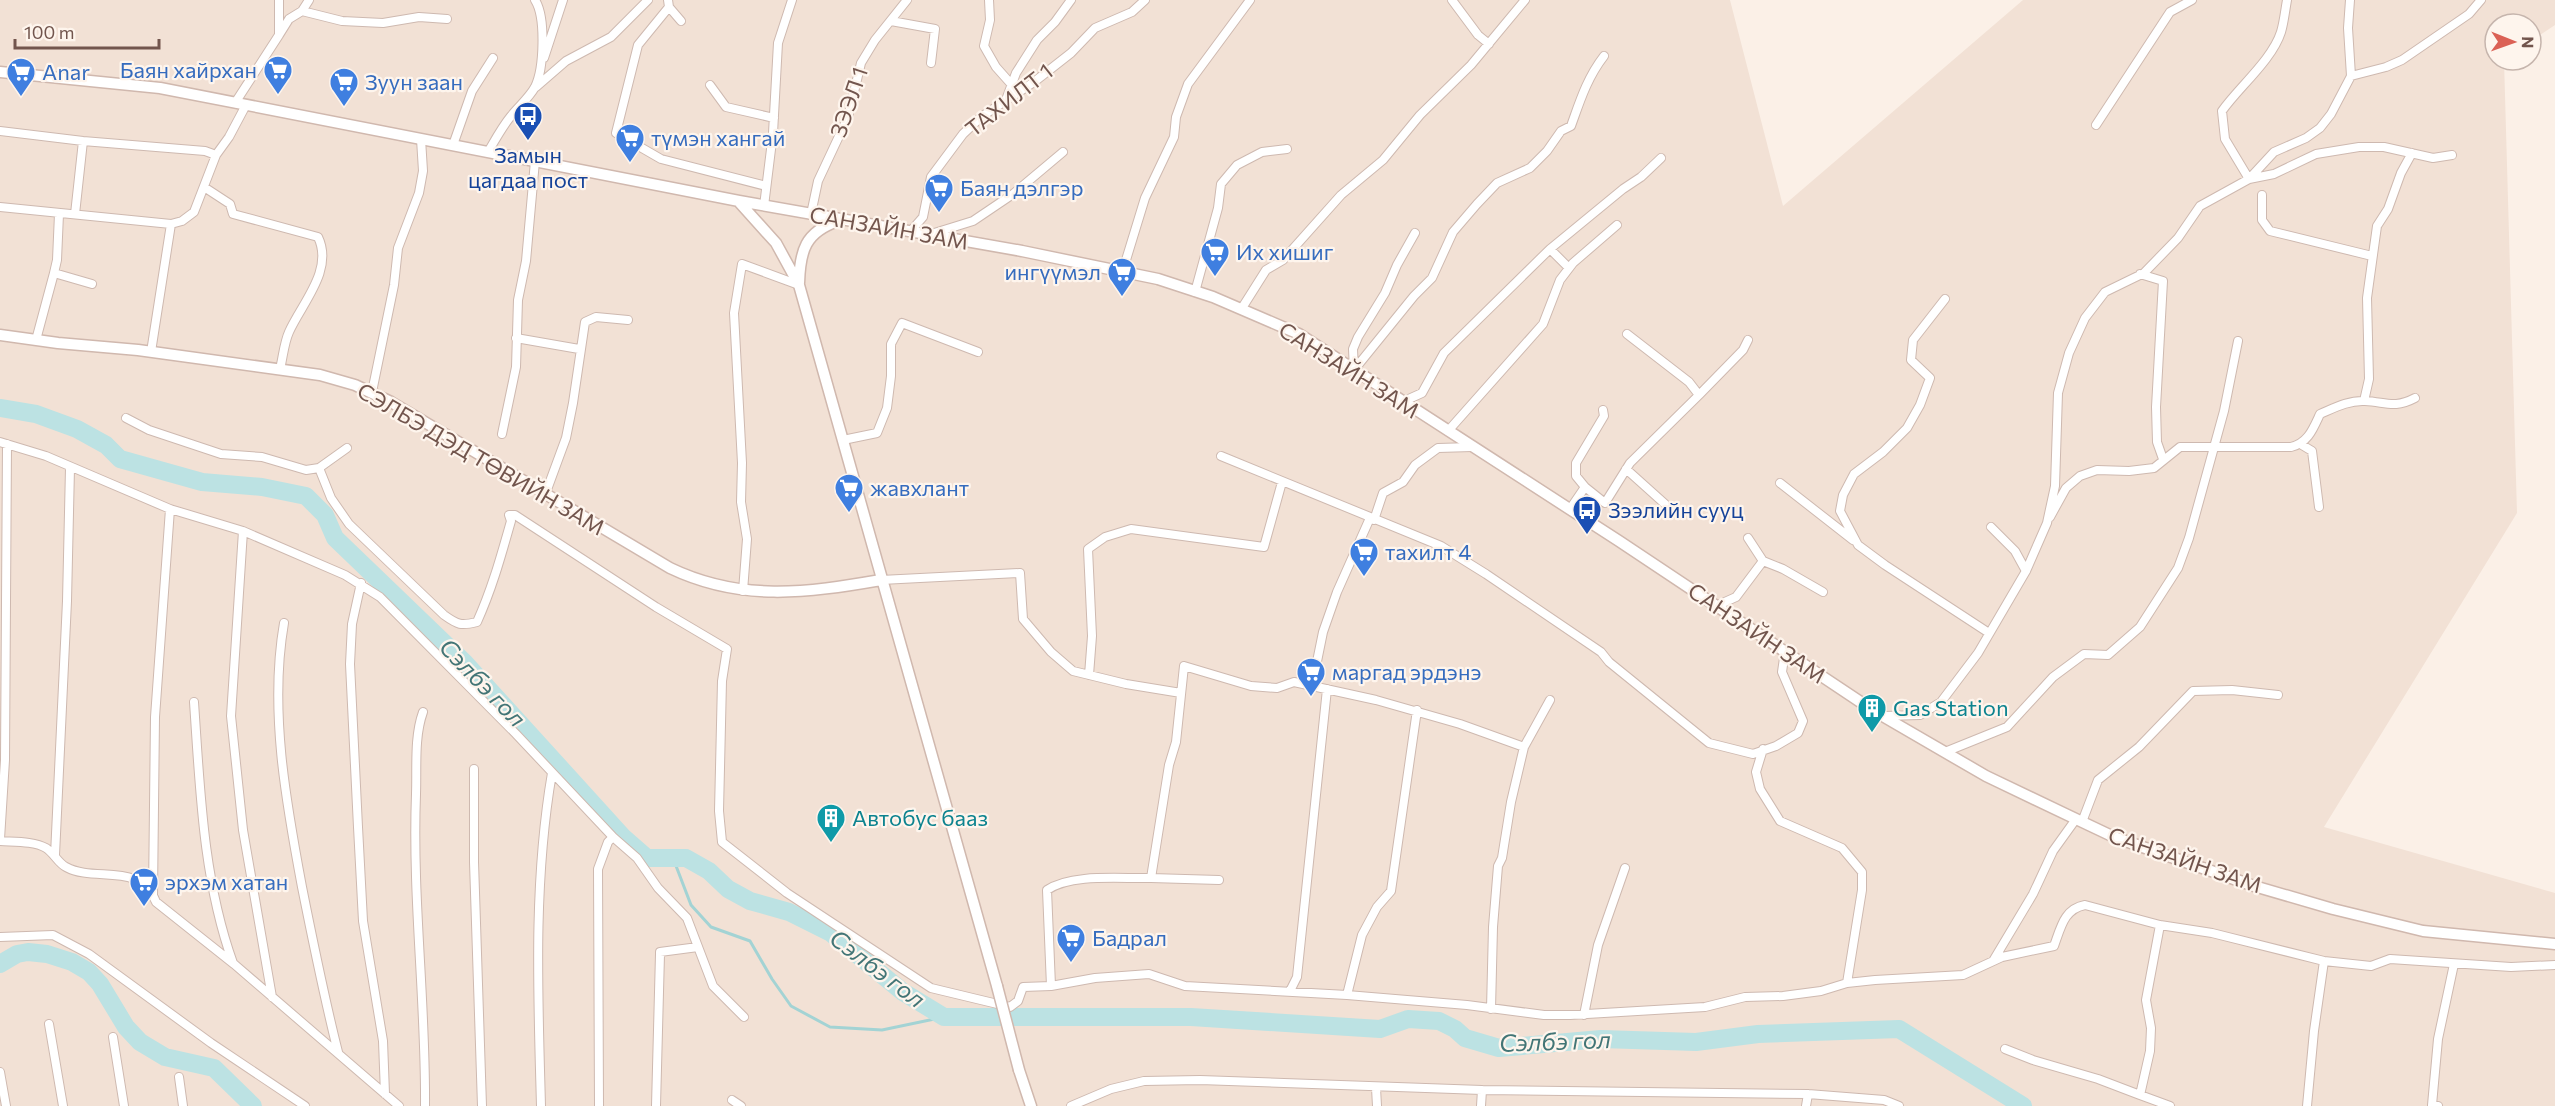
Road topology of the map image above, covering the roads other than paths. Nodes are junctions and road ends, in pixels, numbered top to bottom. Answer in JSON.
{"nodes":[{"id":1,"x":279,"y":0,"type":"edge"},
{"id":2,"x":309,"y":0,"type":"edge"},
{"id":3,"x":536,"y":0,"type":"edge"},
{"id":4,"x":563,"y":0,"type":"edge"},
{"id":5,"x":648,"y":0,"type":"edge"},
{"id":6,"x":792,"y":0,"type":"edge"},
{"id":7,"x":907,"y":0,"type":"edge"},
{"id":8,"x":989,"y":0,"type":"edge"},
{"id":9,"x":1071,"y":0,"type":"edge"},
{"id":10,"x":1145,"y":0,"type":"edge"},
{"id":11,"x":1250,"y":0,"type":"edge"},
{"id":12,"x":1452,"y":0,"type":"edge"},
{"id":13,"x":1525,"y":0,"type":"edge"},
{"id":14,"x":2192,"y":0,"type":"edge"},
{"id":15,"x":2287,"y":0,"type":"edge"},
{"id":16,"x":2350,"y":0,"type":"edge"},
{"id":17,"x":2481,"y":0,"type":"edge"},
{"id":18,"x":669,"y":4,"type":"edge"},
{"id":19,"x":302,"y":11,"type":"junction"},
{"id":20,"x":447,"y":19,"type":"dead end"},
{"id":21,"x":681,"y":21,"type":"dead end"},
{"id":22,"x":891,"y":21,"type":"junction"},
{"id":23,"x":279,"y":35,"type":"junction"},
{"id":24,"x":1489,"y":44,"type":"junction"},
{"id":25,"x":1604,"y":56,"type":"dead end"},
{"id":26,"x":493,"y":58,"type":"dead end"},
{"id":27,"x":931,"y":63,"type":"dead end"},
{"id":28,"x":0,"y":72,"type":"edge"},
{"id":29,"x":2351,"y":76,"type":"junction"},
{"id":30,"x":711,"y":85,"type":"dead end"},
{"id":31,"x":1012,"y":85,"type":"junction"},
{"id":32,"x":535,"y":88,"type":"junction"},
{"id":33,"x":1006,"y":100,"type":"junction"},
{"id":34,"x":241,"y":104,"type":"junction"},
{"id":35,"x":774,"y":118,"type":"junction"},
{"id":36,"x":2096,"y":125,"type":"dead end"},
{"id":37,"x":0,"y":131,"type":"edge"},
{"id":38,"x":421,"y":139,"type":"junction"},
{"id":39,"x":83,"y":141,"type":"junction"},
{"id":40,"x":453,"y":145,"type":"junction"},
{"id":41,"x":1287,"y":149,"type":"dead end"},
{"id":42,"x":488,"y":152,"type":"junction"},
{"id":43,"x":1063,"y":152,"type":"dead end"},
{"id":44,"x":2412,"y":153,"type":"junction"},
{"id":45,"x":216,"y":155,"type":"junction"},
{"id":46,"x":2452,"y":155,"type":"dead end"},
{"id":47,"x":1661,"y":158,"type":"dead end"},
{"id":48,"x":535,"y":161,"type":"junction"},
{"id":49,"x":2249,"y":179,"type":"junction"},
{"id":50,"x":766,"y":186,"type":"junction"},
{"id":51,"x":204,"y":187,"type":"junction"},
{"id":52,"x":2262,"y":195,"type":"dead end"},
{"id":53,"x":739,"y":201,"type":"junction"},
{"id":54,"x":764,"y":206,"type":"junction"},
{"id":55,"x":0,"y":207,"type":"edge"},
{"id":56,"x":59,"y":214,"type":"junction"},
{"id":57,"x":75,"y":214,"type":"junction"},
{"id":58,"x":811,"y":214,"type":"junction"},
{"id":59,"x":841,"y":220,"type":"junction"},
{"id":60,"x":171,"y":224,"type":"junction"},
{"id":61,"x":1617,"y":225,"type":"dead end"},
{"id":62,"x":910,"y":232,"type":"junction"},
{"id":63,"x":1415,"y":233,"type":"dead end"},
{"id":64,"x":927,"y":235,"type":"junction"},
{"id":65,"x":1550,"y":249,"type":"junction"},
{"id":66,"x":2372,"y":256,"type":"junction"},
{"id":67,"x":1569,"y":268,"type":"junction"},
{"id":68,"x":1118,"y":271,"type":"junction"},
{"id":69,"x":54,"y":273,"type":"junction"},
{"id":70,"x":2140,"y":274,"type":"junction"},
{"id":71,"x":92,"y":284,"type":"dead end"},
{"id":72,"x":799,"y":285,"type":"junction"},
{"id":73,"x":1195,"y":292,"type":"junction"},
{"id":74,"x":1945,"y":299,"type":"dead end"},
{"id":75,"x":1242,"y":308,"type":"junction"},
{"id":76,"x":628,"y":320,"type":"dead end"},
{"id":77,"x":0,"y":334,"type":"edge"},
{"id":78,"x":1627,"y":334,"type":"dead end"},
{"id":79,"x":516,"y":338,"type":"junction"},
{"id":80,"x":36,"y":340,"type":"junction"},
{"id":81,"x":1748,"y":340,"type":"dead end"},
{"id":82,"x":2238,"y":340,"type":"dead end"},
{"id":83,"x":579,"y":349,"type":"junction"},
{"id":84,"x":152,"y":352,"type":"junction"},
{"id":85,"x":978,"y":352,"type":"dead end"},
{"id":86,"x":280,"y":369,"type":"junction"},
{"id":87,"x":1354,"y":370,"type":"junction"},
{"id":88,"x":372,"y":392,"type":"junction"},
{"id":89,"x":1700,"y":395,"type":"junction"},
{"id":90,"x":2415,"y":398,"type":"dead end"},
{"id":91,"x":2364,"y":401,"type":"junction"},
{"id":92,"x":1402,"y":402,"type":"junction"},
{"id":93,"x":1603,"y":410,"type":"dead end"},
{"id":94,"x":126,"y":418,"type":"dead end"},
{"id":95,"x":1448,"y":431,"type":"junction"},
{"id":96,"x":502,"y":434,"type":"dead end"},
{"id":97,"x":843,"y":440,"type":"junction"},
{"id":98,"x":3,"y":443,"type":"edge"},
{"id":99,"x":2302,"y":445,"type":"junction"},
{"id":100,"x":2212,"y":446,"type":"junction"},
{"id":101,"x":1472,"y":447,"type":"junction"},
{"id":102,"x":347,"y":448,"type":"dead end"},
{"id":103,"x":1221,"y":456,"type":"dead end"},
{"id":104,"x":2163,"y":459,"type":"junction"},
{"id":105,"x":70,"y":468,"type":"junction"},
{"id":106,"x":319,"y":468,"type":"junction"},
{"id":107,"x":1626,"y":470,"type":"junction"},
{"id":108,"x":1282,"y":482,"type":"junction"},
{"id":109,"x":1780,"y":483,"type":"dead end"},
{"id":110,"x":1585,"y":487,"type":"junction"},
{"id":111,"x":545,"y":495,"type":"junction"},
{"id":112,"x":1665,"y":504,"type":"dead end"},
{"id":113,"x":2319,"y":507,"type":"dead end"},
{"id":114,"x":170,"y":509,"type":"junction"},
{"id":115,"x":1570,"y":509,"type":"junction"},
{"id":116,"x":1372,"y":519,"type":"junction"},
{"id":117,"x":2047,"y":523,"type":"junction"},
{"id":118,"x":1991,"y":527,"type":"dead end"},
{"id":119,"x":243,"y":531,"type":"junction"},
{"id":120,"x":1748,"y":538,"type":"dead end"},
{"id":121,"x":1858,"y":544,"type":"junction"},
{"id":122,"x":1764,"y":561,"type":"junction"},
{"id":123,"x":2026,"y":571,"type":"junction"},
{"id":124,"x":881,"y":580,"type":"junction"},
{"id":125,"x":361,"y":583,"type":"junction"},
{"id":126,"x":743,"y":591,"type":"junction"},
{"id":127,"x":1823,"y":592,"type":"dead end"},
{"id":128,"x":1716,"y":606,"type":"junction"},
{"id":129,"x":284,"y":623,"type":"dead end"},
{"id":130,"x":1989,"y":633,"type":"junction"},
{"id":131,"x":1785,"y":651,"type":"junction"},
{"id":132,"x":1089,"y":675,"type":"junction"},
{"id":133,"x":1312,"y":686,"type":"junction"},
{"id":134,"x":1327,"y":689,"type":"junction"},
{"id":135,"x":1181,"y":693,"type":"junction"},
{"id":136,"x":2278,"y":695,"type":"dead end"},
{"id":137,"x":1550,"y":700,"type":"dead end"},
{"id":138,"x":194,"y":702,"type":"dead end"},
{"id":139,"x":1417,"y":710,"type":"junction"},
{"id":140,"x":423,"y":712,"type":"dead end"},
{"id":141,"x":1882,"y":716,"type":"junction"},
{"id":142,"x":1524,"y":747,"type":"junction"},
{"id":143,"x":1763,"y":749,"type":"junction"},
{"id":144,"x":1946,"y":752,"type":"junction"},
{"id":145,"x":474,"y":769,"type":"dead end"},
{"id":146,"x":552,"y":773,"type":"junction"},
{"id":147,"x":2079,"y":820,"type":"junction"},
{"id":148,"x":613,"y":837,"type":"junction"},
{"id":149,"x":0,"y":840,"type":"edge"},
{"id":150,"x":55,"y":855,"type":"junction"},
{"id":151,"x":1625,"y":868,"type":"dead end"},
{"id":152,"x":1151,"y":878,"type":"junction"},
{"id":153,"x":1219,"y":880,"type":"dead end"},
{"id":154,"x":153,"y":895,"type":"junction"},
{"id":155,"x":2160,"y":925,"type":"junction"},
{"id":156,"x":0,"y":937,"type":"edge"},
{"id":157,"x":2555,"y":944,"type":"edge"},
{"id":158,"x":698,"y":947,"type":"junction"},
{"id":159,"x":1993,"y":961,"type":"junction"},
{"id":160,"x":2324,"y":961,"type":"junction"},
{"id":161,"x":234,"y":964,"type":"junction"},
{"id":162,"x":2454,"y":964,"type":"junction"},
{"id":163,"x":2555,"y":966,"type":"edge"},
{"id":164,"x":1847,"y":983,"type":"junction"},
{"id":165,"x":1051,"y":986,"type":"junction"},
{"id":166,"x":1290,"y":991,"type":"junction"},
{"id":167,"x":1347,"y":995,"type":"junction"},
{"id":168,"x":272,"y":997,"type":"junction"},
{"id":169,"x":1491,"y":1008,"type":"junction"},
{"id":170,"x":1584,"y":1015,"type":"junction"},
{"id":171,"x":744,"y":1017,"type":"dead end"},
{"id":172,"x":49,"y":1024,"type":"dead end"},
{"id":173,"x":113,"y":1037,"type":"dead end"},
{"id":174,"x":2005,"y":1049,"type":"dead end"},
{"id":175,"x":338,"y":1054,"type":"junction"},
{"id":176,"x":0,"y":1072,"type":"edge"},
{"id":177,"x":178,"y":1077,"type":"dead end"},
{"id":178,"x":1376,"y":1088,"type":"junction"},
{"id":179,"x":1482,"y":1090,"type":"junction"},
{"id":180,"x":385,"y":1094,"type":"junction"},
{"id":181,"x":1808,"y":1094,"type":"junction"},
{"id":182,"x":2140,"y":1095,"type":"junction"},
{"id":183,"x":732,"y":1100,"type":"dead end"},
{"id":184,"x":6,"y":1106,"type":"edge"},
{"id":185,"x":63,"y":1106,"type":"edge"},
{"id":186,"x":124,"y":1106,"type":"edge"},
{"id":187,"x":183,"y":1106,"type":"edge"},
{"id":188,"x":305,"y":1106,"type":"edge"},
{"id":189,"x":399,"y":1106,"type":"edge"},
{"id":190,"x":425,"y":1106,"type":"edge"},
{"id":191,"x":482,"y":1106,"type":"edge"},
{"id":192,"x":541,"y":1106,"type":"edge"},
{"id":193,"x":599,"y":1106,"type":"edge"},
{"id":194,"x":656,"y":1106,"type":"edge"},
{"id":195,"x":741,"y":1106,"type":"edge"},
{"id":196,"x":1031,"y":1106,"type":"edge"},
{"id":197,"x":1071,"y":1106,"type":"edge"},
{"id":198,"x":1377,"y":1106,"type":"edge"},
{"id":199,"x":1481,"y":1106,"type":"edge"},
{"id":200,"x":1806,"y":1106,"type":"edge"},
{"id":201,"x":1899,"y":1106,"type":"edge"},
{"id":202,"x":2170,"y":1106,"type":"edge"},
{"id":203,"x":2307,"y":1106,"type":"edge"},
{"id":204,"x":2438,"y":1106,"type":"edge"}],
"edges":[{"from":1,"to":23,"type":"street"},
{"from":2,"to":19,"type":"street"},
{"from":3,"to":32,"type":"street"},
{"from":4,"to":32,"type":"street"},
{"from":5,"to":32,"type":"street"},
{"from":6,"to":35,"type":"street"},
{"from":7,"to":22,"type":"street","name":"ЗЭЭЛ 1"},
{"from":8,"to":31,"type":"street"},
{"from":9,"to":31,"type":"street"},
{"from":10,"to":33,"type":"street","name":"ТАХИЛТ 1"},
{"from":11,"to":68,"type":"street"},
{"from":12,"to":24,"type":"street"},
{"from":13,"to":24,"type":"street"},
{"from":14,"to":36,"type":"street"},
{"from":15,"to":49,"type":"street"},
{"from":16,"to":29,"type":"street"},
{"from":17,"to":29,"type":"street"},
{"from":18,"to":21,"type":"street"},
{"from":18,"to":50,"type":"street"},
{"from":19,"to":20,"type":"street"},
{"from":19,"to":23,"type":"street"},
{"from":22,"to":27,"type":"street"},
{"from":22,"to":58,"type":"street","name":"ЗЭЭЛ 1"},
{"from":23,"to":34,"type":"street"},
{"from":24,"to":75,"type":"street"},
{"from":25,"to":87,"type":"street"},
{"from":26,"to":40,"type":"street"},
{"from":28,"to":34,"type":"main road","name":"САНЗАЙН ЗАМ"},
{"from":29,"to":49,"type":"street"},
{"from":30,"to":35,"type":"street"},
{"from":31,"to":33,"type":"street"},
{"from":32,"to":42,"type":"street"},
{"from":33,"to":62,"type":"street","name":"ТАХИЛТ 1"},
{"from":34,"to":38,"type":"main road","name":"САНЗАЙН ЗАМ"},
{"from":34,"to":45,"type":"street"},
{"from":35,"to":50,"type":"street"},
{"from":37,"to":39,"type":"street"},
{"from":38,"to":40,"type":"main road","name":"САНЗАЙН ЗАМ"},
{"from":38,"to":88,"type":"street"},
{"from":39,"to":45,"type":"street"},
{"from":39,"to":57,"type":"street"},
{"from":40,"to":42,"type":"main road","name":"САНЗАЙН ЗАМ"},
{"from":41,"to":73,"type":"street"},
{"from":42,"to":48,"type":"main road","name":"САНЗАЙН ЗАМ"},
{"from":43,"to":64,"type":"street"},
{"from":44,"to":46,"type":"street"},
{"from":44,"to":49,"type":"street"},
{"from":44,"to":66,"type":"street"},
{"from":45,"to":51,"type":"street"},
{"from":47,"to":65,"type":"street"},
{"from":48,"to":53,"type":"main road","name":"САНЗАЙН ЗАМ"},
{"from":48,"to":79,"type":"street"},
{"from":49,"to":70,"type":"street"},
{"from":50,"to":54,"type":"street"},
{"from":51,"to":60,"type":"street"},
{"from":51,"to":86,"type":"street"},
{"from":52,"to":66,"type":"street"},
{"from":53,"to":54,"type":"main road","name":"САНЗАЙН ЗАМ"},
{"from":53,"to":72,"type":"main road"},
{"from":54,"to":58,"type":"main road","name":"САНЗАЙН ЗАМ"},
{"from":55,"to":56,"type":"street"},
{"from":56,"to":57,"type":"street"},
{"from":56,"to":69,"type":"street"},
{"from":57,"to":60,"type":"street"},
{"from":58,"to":59,"type":"main road","name":"САНЗАЙН ЗАМ"},
{"from":59,"to":62,"type":"main road","name":"САНЗАЙН ЗАМ"},
{"from":59,"to":72,"type":"main road"},
{"from":60,"to":84,"type":"street"},
{"from":61,"to":67,"type":"street"},
{"from":62,"to":64,"type":"main road","name":"САНЗАЙН ЗАМ"},
{"from":63,"to":87,"type":"street"},
{"from":64,"to":68,"type":"main road","name":"САНЗАЙН ЗАМ"},
{"from":65,"to":67,"type":"street"},
{"from":65,"to":92,"type":"street"},
{"from":66,"to":91,"type":"street"},
{"from":67,"to":95,"type":"street"},
{"from":68,"to":73,"type":"main road","name":"САНЗАЙН ЗАМ"},
{"from":69,"to":71,"type":"street"},
{"from":69,"to":80,"type":"street"},
{"from":70,"to":104,"type":"street"},
{"from":70,"to":117,"type":"street"},
{"from":72,"to":97,"type":"main road"},
{"from":72,"to":126,"type":"street"},
{"from":73,"to":75,"type":"main road","name":"САНЗАЙН ЗАМ"},
{"from":74,"to":121,"type":"street"},
{"from":75,"to":87,"type":"main road","name":"САНЗАЙН ЗАМ"},
{"from":76,"to":83,"type":"street"},
{"from":77,"to":80,"type":"main road","name":"СЭЛБЭ ДЭД ТӨВИЙН ЗАМ"},
{"from":78,"to":89,"type":"street"},
{"from":79,"to":83,"type":"street"},
{"from":79,"to":96,"type":"street"},
{"from":80,"to":84,"type":"main road","name":"СЭЛБЭ ДЭД ТӨВИЙН ЗАМ"},
{"from":81,"to":89,"type":"street"},
{"from":82,"to":100,"type":"street"},
{"from":83,"to":111,"type":"street"},
{"from":84,"to":86,"type":"main road","name":"СЭЛБЭ ДЭД ТӨВИЙН ЗАМ"},
{"from":85,"to":97,"type":"street"},
{"from":86,"to":88,"type":"main road","name":"СЭЛБЭ ДЭД ТӨВИЙН ЗАМ"},
{"from":87,"to":92,"type":"main road","name":"САНЗАЙН ЗАМ"},
{"from":88,"to":111,"type":"main road","name":"СЭЛБЭ ДЭД ТӨВИЙН ЗАМ"},
{"from":89,"to":107,"type":"street"},
{"from":90,"to":91,"type":"street"},
{"from":91,"to":99,"type":"street"},
{"from":92,"to":95,"type":"main road","name":"САНЗАЙН ЗАМ"},
{"from":93,"to":110,"type":"street"},
{"from":94,"to":106,"type":"street"},
{"from":95,"to":101,"type":"main road","name":"САНЗАЙН ЗАМ"},
{"from":97,"to":124,"type":"main road"},
{"from":98,"to":105,"type":"street"},
{"from":98,"to":149,"type":"street"},
{"from":99,"to":100,"type":"street"},
{"from":99,"to":113,"type":"street"},
{"from":100,"to":104,"type":"street"},
{"from":100,"to":144,"type":"street"},
{"from":101,"to":115,"type":"main road","name":"САНЗАЙН ЗАМ"},
{"from":101,"to":116,"type":"street"},
{"from":102,"to":106,"type":"street"},
{"from":103,"to":108,"type":"street"},
{"from":104,"to":117,"type":"street"},
{"from":105,"to":114,"type":"street"},
{"from":105,"to":150,"type":"street"},
{"from":106,"to":165,"type":"street"},
{"from":107,"to":110,"type":"street"},
{"from":107,"to":112,"type":"street"},
{"from":108,"to":116,"type":"street"},
{"from":108,"to":132,"type":"street"},
{"from":109,"to":121,"type":"street"},
{"from":110,"to":115,"type":"street"},
{"from":111,"to":126,"type":"main road","name":"СЭЛБЭ ДЭД ТӨВИЙН ЗАМ"},
{"from":114,"to":119,"type":"street"},
{"from":114,"to":154,"type":"street"},
{"from":115,"to":128,"type":"main road","name":"САНЗАЙН ЗАМ"},
{"from":116,"to":133,"type":"street"},
{"from":116,"to":143,"type":"street"},
{"from":117,"to":123,"type":"street"},
{"from":118,"to":123,"type":"street"},
{"from":119,"to":125,"type":"street"},
{"from":119,"to":168,"type":"street"},
{"from":120,"to":122,"type":"street"},
{"from":121,"to":130,"type":"street"},
{"from":122,"to":127,"type":"street"},
{"from":122,"to":128,"type":"street"},
{"from":123,"to":130,"type":"street"},
{"from":124,"to":126,"type":"main road","name":"СЭЛБЭ ДЭД ТӨВИЙН ЗАМ"},
{"from":124,"to":132,"type":"street"},
{"from":124,"to":196,"type":"main road","bridge":true},
{"from":125,"to":146,"type":"street"},
{"from":125,"to":180,"type":"street"},
{"from":128,"to":131,"type":"main road","name":"САНЗАЙН ЗАМ"},
{"from":129,"to":175,"type":"street"},
{"from":130,"to":141,"type":"street"},
{"from":131,"to":141,"type":"main road","name":"САНЗАЙН ЗАМ"},
{"from":131,"to":143,"type":"street"},
{"from":132,"to":135,"type":"street"},
{"from":133,"to":134,"type":"street"},
{"from":133,"to":135,"type":"street"},
{"from":134,"to":139,"type":"street"},
{"from":134,"to":166,"type":"street"},
{"from":135,"to":152,"type":"street"},
{"from":136,"to":147,"type":"street"},
{"from":137,"to":142,"type":"street"},
{"from":138,"to":161,"type":"street"},
{"from":139,"to":142,"type":"street"},
{"from":139,"to":167,"type":"street"},
{"from":140,"to":190,"type":"street"},
{"from":141,"to":144,"type":"main road","name":"САНЗАЙН ЗАМ"},
{"from":142,"to":169,"type":"street"},
{"from":143,"to":164,"type":"street"},
{"from":144,"to":147,"type":"main road","name":"САНЗАЙН ЗАМ"},
{"from":145,"to":191,"type":"street"},
{"from":146,"to":148,"type":"street"},
{"from":146,"to":192,"type":"street"},
{"from":147,"to":157,"type":"main road","name":"САНЗАЙН ЗАМ"},
{"from":147,"to":159,"type":"street"},
{"from":148,"to":158,"type":"street"},
{"from":148,"to":193,"type":"street"},
{"from":149,"to":150,"type":"street"},
{"from":150,"to":154,"type":"street"},
{"from":151,"to":170,"type":"street"},
{"from":152,"to":153,"type":"street"},
{"from":152,"to":165,"type":"street"},
{"from":154,"to":161,"type":"street"},
{"from":155,"to":159,"type":"street"},
{"from":155,"to":160,"type":"street"},
{"from":155,"to":182,"type":"street"},
{"from":156,"to":188,"type":"street"},
{"from":158,"to":171,"type":"street"},
{"from":158,"to":194,"type":"street"},
{"from":159,"to":164,"type":"street"},
{"from":160,"to":162,"type":"street"},
{"from":160,"to":203,"type":"street"},
{"from":161,"to":168,"type":"street"},
{"from":162,"to":163,"type":"street"},
{"from":162,"to":204,"type":"street"},
{"from":164,"to":170,"type":"street"},
{"from":165,"to":166,"type":"street"},
{"from":166,"to":167,"type":"street"},
{"from":167,"to":169,"type":"street"},
{"from":168,"to":175,"type":"street"},
{"from":169,"to":170,"type":"street"},
{"from":172,"to":185,"type":"street"},
{"from":173,"to":186,"type":"street"},
{"from":174,"to":182,"type":"street"},
{"from":175,"to":180,"type":"street"},
{"from":176,"to":184,"type":"street"},
{"from":177,"to":187,"type":"street"},
{"from":178,"to":179,"type":"street"},
{"from":178,"to":197,"type":"street"},
{"from":178,"to":198,"type":"street"},
{"from":179,"to":181,"type":"street"},
{"from":179,"to":199,"type":"street"},
{"from":180,"to":189,"type":"street"},
{"from":181,"to":200,"type":"street"},
{"from":181,"to":201,"type":"street"},
{"from":182,"to":202,"type":"street"},
{"from":183,"to":195,"type":"street"}]}
